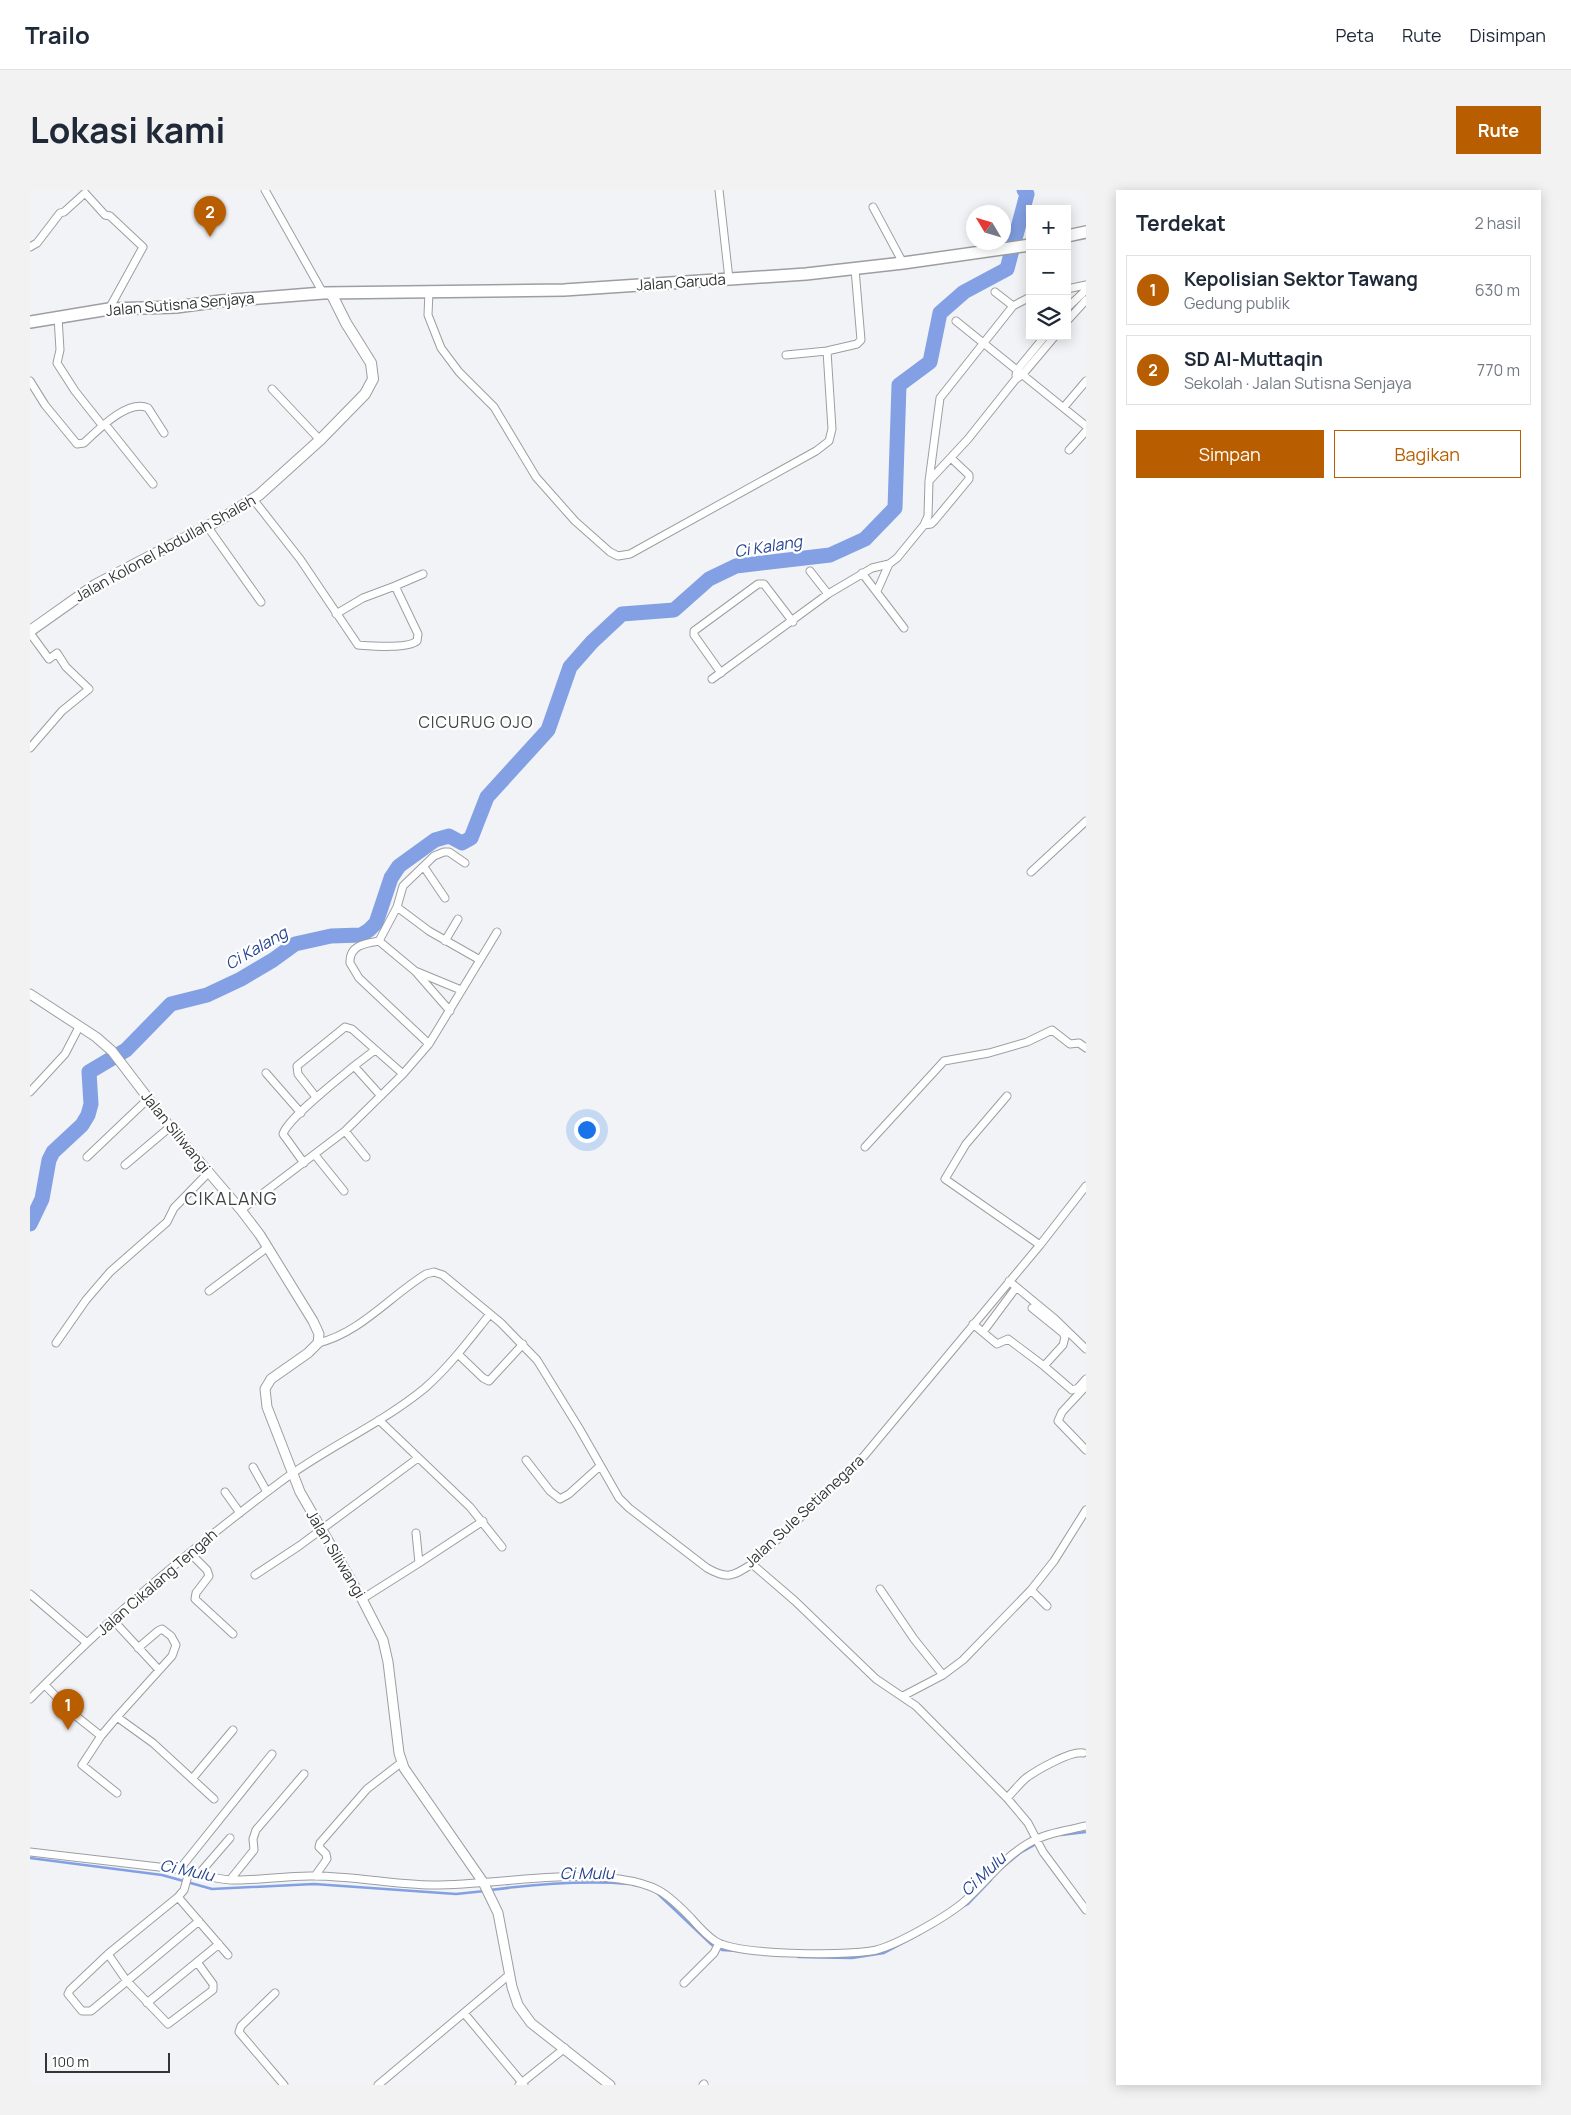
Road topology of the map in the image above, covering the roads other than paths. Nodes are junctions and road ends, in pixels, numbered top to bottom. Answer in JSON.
{"nodes":[{"id":1,"x":265,"y":190,"type":"edge"},
{"id":2,"x":719,"y":190,"type":"edge"},
{"id":3,"x":873,"y":207,"type":"dead end"},
{"id":4,"x":1086,"y":232,"type":"edge"},
{"id":5,"x":1071,"y":235,"type":"edge"},
{"id":6,"x":1026,"y":245,"type":"edge"},
{"id":7,"x":30,"y":246,"type":"edge"},
{"id":8,"x":903,"y":263,"type":"junction"},
{"id":9,"x":855,"y":269,"type":"junction"},
{"id":10,"x":729,"y":279,"type":"junction"},
{"id":11,"x":1086,"y":285,"type":"edge"},
{"id":12,"x":1071,"y":288,"type":"edge"},
{"id":13,"x":1086,"y":290,"type":"edge"},
{"id":14,"x":429,"y":291,"type":"junction"},
{"id":15,"x":995,"y":292,"type":"dead end"},
{"id":16,"x":327,"y":293,"type":"junction"},
{"id":17,"x":1026,"y":299,"type":"edge"},
{"id":18,"x":1086,"y":300,"type":"edge"},
{"id":19,"x":1071,"y":301,"type":"edge"},
{"id":20,"x":1071,"y":304,"type":"edge"},
{"id":21,"x":1013,"y":306,"type":"junction"},
{"id":22,"x":1079,"y":307,"type":"junction"},
{"id":23,"x":109,"y":310,"type":"junction"},
{"id":24,"x":1071,"y":316,"type":"edge"},
{"id":25,"x":58,"y":317,"type":"junction"},
{"id":26,"x":956,"y":321,"type":"dead end"},
{"id":27,"x":30,"y":322,"type":"edge"},
{"id":28,"x":1041,"y":340,"type":"edge"},
{"id":29,"x":1051,"y":340,"type":"edge"},
{"id":30,"x":983,"y":343,"type":"junction"},
{"id":31,"x":827,"y":351,"type":"junction"},
{"id":32,"x":786,"y":355,"type":"dead end"},
{"id":33,"x":1020,"y":372,"type":"junction"},
{"id":34,"x":30,"y":381,"type":"edge"},
{"id":35,"x":1086,"y":381,"type":"edge"},
{"id":36,"x":272,"y":389,"type":"dead end"},
{"id":37,"x":1064,"y":407,"type":"junction"},
{"id":38,"x":104,"y":425,"type":"junction"},
{"id":39,"x":1086,"y":426,"type":"edge"},
{"id":40,"x":1086,"y":431,"type":"edge"},
{"id":41,"x":164,"y":433,"type":"dead end"},
{"id":42,"x":320,"y":440,"type":"junction"},
{"id":43,"x":1069,"y":450,"type":"dead end"},
{"id":44,"x":951,"y":458,"type":"junction"},
{"id":45,"x":929,"y":481,"type":"junction"},
{"id":46,"x":153,"y":484,"type":"dead end"},
{"id":47,"x":252,"y":499,"type":"junction"},
{"id":48,"x":924,"y":525,"type":"junction"},
{"id":49,"x":207,"y":526,"type":"junction"},
{"id":50,"x":889,"y":564,"type":"junction"},
{"id":51,"x":810,"y":571,"type":"dead end"},
{"id":52,"x":862,"y":573,"type":"junction"},
{"id":53,"x":423,"y":574,"type":"dead end"},
{"id":54,"x":395,"y":586,"type":"junction"},
{"id":55,"x":877,"y":591,"type":"junction"},
{"id":56,"x":828,"y":594,"type":"junction"},
{"id":57,"x":260,"y":602,"type":"dead end"},
{"id":58,"x":336,"y":614,"type":"junction"},
{"id":59,"x":792,"y":622,"type":"junction"},
{"id":60,"x":904,"y":628,"type":"dead end"},
{"id":61,"x":30,"y":632,"type":"edge"},
{"id":62,"x":721,"y":673,"type":"junction"},
{"id":63,"x":712,"y":680,"type":"dead end"},
{"id":64,"x":30,"y":748,"type":"edge"},
{"id":65,"x":1086,"y":821,"type":"edge"},
{"id":66,"x":465,"y":864,"type":"dead end"},
{"id":67,"x":424,"y":867,"type":"junction"},
{"id":68,"x":1031,"y":872,"type":"dead end"},
{"id":69,"x":445,"y":898,"type":"dead end"},
{"id":70,"x":397,"y":908,"type":"junction"},
{"id":71,"x":458,"y":919,"type":"dead end"},
{"id":72,"x":497,"y":932,"type":"dead end"},
{"id":73,"x":379,"y":941,"type":"junction"},
{"id":74,"x":444,"y":941,"type":"junction"},
{"id":75,"x":480,"y":960,"type":"junction"},
{"id":76,"x":415,"y":971,"type":"junction"},
{"id":77,"x":461,"y":990,"type":"junction"},
{"id":78,"x":30,"y":994,"type":"edge"},
{"id":79,"x":450,"y":1011,"type":"junction"},
{"id":80,"x":79,"y":1027,"type":"junction"},
{"id":81,"x":429,"y":1044,"type":"junction"},
{"id":82,"x":1086,"y":1048,"type":"edge"},
{"id":83,"x":375,"y":1050,"type":"junction"},
{"id":84,"x":354,"y":1066,"type":"junction"},
{"id":85,"x":266,"y":1073,"type":"dead end"},
{"id":86,"x":403,"y":1074,"type":"junction"},
{"id":87,"x":30,"y":1092,"type":"edge"},
{"id":88,"x":381,"y":1096,"type":"junction"},
{"id":89,"x":1007,"y":1096,"type":"dead end"},
{"id":90,"x":149,"y":1098,"type":"junction"},
{"id":91,"x":316,"y":1098,"type":"junction"},
{"id":92,"x":301,"y":1113,"type":"junction"},
{"id":93,"x":170,"y":1127,"type":"junction"},
{"id":94,"x":345,"y":1131,"type":"junction"},
{"id":95,"x":865,"y":1147,"type":"dead end"},
{"id":96,"x":315,"y":1156,"type":"junction"},
{"id":97,"x":87,"y":1157,"type":"dead end"},
{"id":98,"x":366,"y":1157,"type":"dead end"},
{"id":99,"x":304,"y":1163,"type":"junction"},
{"id":100,"x":124,"y":1165,"type":"dead end"},
{"id":101,"x":209,"y":1172,"type":"junction"},
{"id":102,"x":1086,"y":1186,"type":"edge"},
{"id":103,"x":344,"y":1191,"type":"dead end"},
{"id":104,"x":241,"y":1210,"type":"junction"},
{"id":105,"x":1040,"y":1245,"type":"junction"},
{"id":106,"x":268,"y":1247,"type":"junction"},
{"id":107,"x":1009,"y":1281,"type":"junction"},
{"id":108,"x":1015,"y":1289,"type":"dead end"},
{"id":109,"x":209,"y":1291,"type":"dead end"},
{"id":110,"x":1032,"y":1308,"type":"dead end"},
{"id":111,"x":490,"y":1314,"type":"junction"},
{"id":112,"x":973,"y":1324,"type":"junction"},
{"id":113,"x":983,"y":1332,"type":"junction"},
{"id":114,"x":56,"y":1343,"type":"dead end"},
{"id":115,"x":318,"y":1343,"type":"junction"},
{"id":116,"x":523,"y":1344,"type":"junction"},
{"id":117,"x":1086,"y":1349,"type":"edge"},
{"id":118,"x":459,"y":1355,"type":"junction"},
{"id":119,"x":1044,"y":1366,"type":"junction"},
{"id":120,"x":1086,"y":1379,"type":"edge"},
{"id":121,"x":1086,"y":1386,"type":"edge"},
{"id":122,"x":379,"y":1420,"type":"junction"},
{"id":123,"x":1086,"y":1450,"type":"edge"},
{"id":124,"x":418,"y":1458,"type":"junction"},
{"id":125,"x":526,"y":1460,"type":"dead end"},
{"id":126,"x":600,"y":1466,"type":"junction"},
{"id":127,"x":253,"y":1467,"type":"dead end"},
{"id":128,"x":291,"y":1474,"type":"junction"},
{"id":129,"x":224,"y":1492,"type":"dead end"},
{"id":130,"x":268,"y":1492,"type":"junction"},
{"id":131,"x":1086,"y":1510,"type":"edge"},
{"id":132,"x":240,"y":1513,"type":"junction"},
{"id":133,"x":483,"y":1521,"type":"junction"},
{"id":134,"x":321,"y":1530,"type":"junction"},
{"id":135,"x":416,"y":1532,"type":"dead end"},
{"id":136,"x":502,"y":1547,"type":"dead end"},
{"id":137,"x":190,"y":1553,"type":"junction"},
{"id":138,"x":419,"y":1563,"type":"junction"},
{"id":139,"x":752,"y":1564,"type":"junction"},
{"id":140,"x":255,"y":1575,"type":"dead end"},
{"id":141,"x":880,"y":1589,"type":"dead end"},
{"id":142,"x":1031,"y":1590,"type":"junction"},
{"id":143,"x":30,"y":1594,"type":"edge"},
{"id":144,"x":362,"y":1599,"type":"junction"},
{"id":145,"x":1047,"y":1606,"type":"dead end"},
{"id":146,"x":113,"y":1620,"type":"junction"},
{"id":147,"x":233,"y":1634,"type":"dead end"},
{"id":148,"x":87,"y":1643,"type":"junction"},
{"id":149,"x":138,"y":1648,"type":"junction"},
{"id":150,"x":158,"y":1670,"type":"junction"},
{"id":151,"x":943,"y":1675,"type":"junction"},
{"id":152,"x":45,"y":1684,"type":"junction"},
{"id":153,"x":903,"y":1696,"type":"junction"},
{"id":154,"x":30,"y":1699,"type":"edge"},
{"id":155,"x":117,"y":1716,"type":"junction"},
{"id":156,"x":233,"y":1730,"type":"dead end"},
{"id":157,"x":102,"y":1736,"type":"junction"},
{"id":158,"x":1083,"y":1753,"type":"dead end"},
{"id":159,"x":272,"y":1754,"type":"dead end"},
{"id":160,"x":402,"y":1762,"type":"junction"},
{"id":161,"x":304,"y":1774,"type":"dead end"},
{"id":162,"x":192,"y":1779,"type":"junction"},
{"id":163,"x":117,"y":1793,"type":"dead end"},
{"id":164,"x":1007,"y":1798,"type":"junction"},
{"id":165,"x":214,"y":1799,"type":"dead end"},
{"id":166,"x":1086,"y":1826,"type":"edge"},
{"id":167,"x":230,"y":1838,"type":"dead end"},
{"id":168,"x":1038,"y":1842,"type":"junction"},
{"id":169,"x":30,"y":1852,"type":"edge"},
{"id":170,"x":179,"y":1870,"type":"junction"},
{"id":171,"x":188,"y":1874,"type":"junction"},
{"id":172,"x":198,"y":1875,"type":"junction"},
{"id":173,"x":315,"y":1876,"type":"junction"},
{"id":174,"x":230,"y":1880,"type":"junction"},
{"id":175,"x":483,"y":1882,"type":"junction"},
{"id":176,"x":178,"y":1897,"type":"junction"},
{"id":177,"x":1086,"y":1910,"type":"edge"},
{"id":178,"x":199,"y":1921,"type":"junction"},
{"id":179,"x":219,"y":1944,"type":"junction"},
{"id":180,"x":719,"y":1944,"type":"junction"},
{"id":181,"x":108,"y":1954,"type":"junction"},
{"id":182,"x":228,"y":1955,"type":"dead end"},
{"id":183,"x":197,"y":1962,"type":"junction"},
{"id":184,"x":509,"y":1975,"type":"junction"},
{"id":185,"x":126,"y":1980,"type":"junction"},
{"id":186,"x":684,"y":1983,"type":"dead end"},
{"id":187,"x":275,"y":1993,"type":"dead end"},
{"id":188,"x":147,"y":2003,"type":"junction"},
{"id":189,"x":464,"y":2013,"type":"junction"},
{"id":190,"x":565,"y":2048,"type":"junction"},
{"id":191,"x":522,"y":2084,"type":"edge"},
{"id":192,"x":284,"y":2085,"type":"edge"},
{"id":193,"x":378,"y":2085,"type":"edge"},
{"id":194,"x":610,"y":2085,"type":"edge"}],
"edges":[{"from":1,"to":16,"type":"street"},
{"from":2,"to":10,"type":"street"},
{"from":3,"to":8,"type":"street"},
{"from":4,"to":5,"type":"main road"},
{"from":6,"to":8,"type":"main road","name":"Jalan Garuda"},
{"from":7,"to":23,"type":"street"},
{"from":8,"to":9,"type":"main road","name":"Jalan Garuda"},
{"from":9,"to":10,"type":"main road","name":"Jalan Garuda"},
{"from":9,"to":31,"type":"street"},
{"from":10,"to":14,"type":"main road","name":"Jalan Garuda"},
{"from":11,"to":12,"type":"street"},
{"from":13,"to":19,"type":"street"},
{"from":14,"to":16,"type":"main road","name":"Jalan Garuda"},
{"from":14,"to":31,"type":"street"},
{"from":15,"to":21,"type":"street"},
{"from":16,"to":23,"type":"main road","name":"Jalan Sutisna Senjaya"},
{"from":16,"to":42,"type":"main road","name":"Jalan Kolonel Abdullah Shaleh"},
{"from":17,"to":21,"type":"street"},
{"from":18,"to":22,"type":"street"},
{"from":20,"to":22,"type":"street"},
{"from":21,"to":30,"type":"street"},
{"from":22,"to":24,"type":"street"},
{"from":23,"to":25,"type":"main road","name":"Jalan Sutisna Senjaya"},
{"from":25,"to":27,"type":"main road","name":"Jalan Sutisna Senjaya"},
{"from":25,"to":38,"type":"street"},
{"from":26,"to":30,"type":"street"},
{"from":28,"to":33,"type":"street"},
{"from":29,"to":33,"type":"street"},
{"from":30,"to":33,"type":"street"},
{"from":30,"to":45,"type":"street"},
{"from":31,"to":32,"type":"street"},
{"from":33,"to":37,"type":"street"},
{"from":33,"to":44,"type":"street"},
{"from":34,"to":38,"type":"street"},
{"from":35,"to":37,"type":"street"},
{"from":36,"to":42,"type":"street"},
{"from":37,"to":39,"type":"street"},
{"from":38,"to":41,"type":"street"},
{"from":38,"to":46,"type":"street"},
{"from":40,"to":43,"type":"street"},
{"from":42,"to":47,"type":"main road","name":"Jalan Kolonel Abdullah Shaleh"},
{"from":44,"to":45,"type":"street"},
{"from":44,"to":48,"type":"street"},
{"from":45,"to":48,"type":"street"},
{"from":47,"to":49,"type":"main road","name":"Jalan Kolonel Abdullah Shaleh"},
{"from":47,"to":58,"type":"street"},
{"from":48,"to":50,"type":"street"},
{"from":49,"to":57,"type":"street"},
{"from":49,"to":61,"type":"main road","name":"Jalan Kolonel Abdullah Shaleh"},
{"from":50,"to":52,"type":"street"},
{"from":50,"to":55,"type":"street"},
{"from":51,"to":56,"type":"street"},
{"from":52,"to":55,"type":"street"},
{"from":52,"to":56,"type":"street"},
{"from":53,"to":54,"type":"street"},
{"from":54,"to":58,"type":"street"},
{"from":54,"to":58,"type":"street"},
{"from":55,"to":60,"type":"street"},
{"from":56,"to":59,"type":"street"},
{"from":59,"to":62,"type":"street"},
{"from":59,"to":62,"type":"street"},
{"from":61,"to":64,"type":"street"},
{"from":62,"to":63,"type":"street"},
{"from":65,"to":68,"type":"street"},
{"from":66,"to":67,"type":"street"},
{"from":67,"to":69,"type":"street"},
{"from":67,"to":70,"type":"street"},
{"from":70,"to":73,"type":"street"},
{"from":70,"to":74,"type":"street"},
{"from":71,"to":74,"type":"street"},
{"from":72,"to":75,"type":"street"},
{"from":73,"to":76,"type":"street"},
{"from":73,"to":81,"type":"street"},
{"from":74,"to":75,"type":"street"},
{"from":75,"to":77,"type":"street"},
{"from":76,"to":77,"type":"street"},
{"from":76,"to":79,"type":"street"},
{"from":77,"to":79,"type":"street"},
{"from":78,"to":80,"type":"street","name":"Jalan Siliwangi"},
{"from":79,"to":81,"type":"street"},
{"from":80,"to":87,"type":"street"},
{"from":80,"to":90,"type":"street","name":"Jalan Siliwangi"},
{"from":81,"to":86,"type":"street"},
{"from":82,"to":95,"type":"street"},
{"from":83,"to":84,"type":"street"},
{"from":83,"to":86,"type":"street"},
{"from":83,"to":91,"type":"street"},
{"from":84,"to":88,"type":"street"},
{"from":84,"to":91,"type":"street"},
{"from":85,"to":92,"type":"street"},
{"from":86,"to":88,"type":"street"},
{"from":88,"to":94,"type":"street"},
{"from":89,"to":105,"type":"street"},
{"from":90,"to":93,"type":"street","name":"Jalan Siliwangi"},
{"from":90,"to":97,"type":"street"},
{"from":91,"to":92,"type":"street"},
{"from":92,"to":99,"type":"street"},
{"from":93,"to":100,"type":"street"},
{"from":93,"to":101,"type":"street","name":"Jalan Siliwangi"},
{"from":94,"to":96,"type":"street"},
{"from":94,"to":98,"type":"street"},
{"from":96,"to":99,"type":"street"},
{"from":96,"to":103,"type":"street"},
{"from":99,"to":104,"type":"street"},
{"from":101,"to":104,"type":"street","name":"Jalan Siliwangi"},
{"from":101,"to":114,"type":"street"},
{"from":102,"to":105,"type":"street","name":"Jalan Sule Setianegara"},
{"from":104,"to":106,"type":"street","name":"Jalan Siliwangi"},
{"from":105,"to":107,"type":"street","name":"Jalan Sule Setianegara"},
{"from":106,"to":109,"type":"street"},
{"from":106,"to":115,"type":"street","name":"Jalan Siliwangi"},
{"from":107,"to":112,"type":"street","name":"Jalan Sule Setianegara"},
{"from":107,"to":117,"type":"street"},
{"from":108,"to":113,"type":"street"},
{"from":110,"to":119,"type":"street"},
{"from":111,"to":115,"type":"street","name":"Jalan Sule Setianegara"},
{"from":111,"to":116,"type":"street","name":"Jalan Sule Setianegara"},
{"from":111,"to":118,"type":"street","name":"Jalan Cikalang Tengah"},
{"from":112,"to":113,"type":"street"},
{"from":112,"to":139,"type":"street","name":"Jalan Sule Setianegara"},
{"from":113,"to":119,"type":"street"},
{"from":115,"to":128,"type":"street","name":"Jalan Siliwangi"},
{"from":116,"to":118,"type":"street"},
{"from":116,"to":126,"type":"street","name":"Jalan Sule Setianegara"},
{"from":118,"to":122,"type":"street","name":"Jalan Cikalang Tengah"},
{"from":119,"to":120,"type":"street"},
{"from":121,"to":123,"type":"street"},
{"from":122,"to":124,"type":"street"},
{"from":122,"to":128,"type":"street","name":"Jalan Cikalang Tengah"},
{"from":124,"to":133,"type":"street"},
{"from":124,"to":134,"type":"street"},
{"from":125,"to":126,"type":"street"},
{"from":126,"to":139,"type":"street","name":"Jalan Sule Setianegara"},
{"from":127,"to":130,"type":"street"},
{"from":128,"to":130,"type":"street","name":"Jalan Cikalang Tengah"},
{"from":128,"to":134,"type":"street","name":"Jalan Siliwangi"},
{"from":129,"to":132,"type":"street"},
{"from":130,"to":132,"type":"street","name":"Jalan Cikalang Tengah"},
{"from":131,"to":142,"type":"street"},
{"from":132,"to":137,"type":"street","name":"Jalan Cikalang Tengah"},
{"from":133,"to":136,"type":"street"},
{"from":133,"to":138,"type":"street"},
{"from":134,"to":140,"type":"street"},
{"from":134,"to":144,"type":"street","name":"Jalan Siliwangi"},
{"from":135,"to":138,"type":"street"},
{"from":137,"to":146,"type":"street","name":"Jalan Cikalang Tengah"},
{"from":137,"to":147,"type":"street"},
{"from":138,"to":144,"type":"street"},
{"from":139,"to":153,"type":"street"},
{"from":141,"to":151,"type":"street"},
{"from":142,"to":145,"type":"street"},
{"from":142,"to":151,"type":"street"},
{"from":143,"to":148,"type":"street"},
{"from":144,"to":160,"type":"street","name":"Jalan Siliwangi"},
{"from":146,"to":148,"type":"street","name":"Jalan Cikalang Tengah"},
{"from":146,"to":149,"type":"street"},
{"from":148,"to":152,"type":"street","name":"Jalan Cikalang Tengah"},
{"from":149,"to":150,"type":"street"},
{"from":149,"to":150,"type":"street"},
{"from":150,"to":155,"type":"street"},
{"from":151,"to":153,"type":"street"},
{"from":152,"to":154,"type":"street","name":"Jalan Cikalang Tengah"},
{"from":152,"to":157,"type":"street"},
{"from":153,"to":164,"type":"street"},
{"from":155,"to":157,"type":"street"},
{"from":155,"to":162,"type":"street"},
{"from":156,"to":162,"type":"street"},
{"from":157,"to":163,"type":"street"},
{"from":158,"to":164,"type":"street"},
{"from":159,"to":170,"type":"street"},
{"from":160,"to":173,"type":"street"},
{"from":160,"to":175,"type":"street","name":"Jalan Siliwangi"},
{"from":161,"to":174,"type":"street"},
{"from":162,"to":165,"type":"street"},
{"from":164,"to":168,"type":"street"},
{"from":166,"to":168,"type":"street"},
{"from":167,"to":172,"type":"street"},
{"from":168,"to":177,"type":"street"},
{"from":168,"to":180,"type":"street"},
{"from":169,"to":170,"type":"street"},
{"from":170,"to":171,"type":"street"},
{"from":171,"to":172,"type":"street"},
{"from":171,"to":176,"type":"street"},
{"from":172,"to":174,"type":"street"},
{"from":173,"to":174,"type":"street"},
{"from":173,"to":175,"type":"street"},
{"from":175,"to":180,"type":"street"},
{"from":175,"to":184,"type":"street","name":"Jalan Siliwangi"},
{"from":176,"to":178,"type":"street"},
{"from":176,"to":181,"type":"street"},
{"from":178,"to":179,"type":"street"},
{"from":178,"to":185,"type":"street"},
{"from":179,"to":182,"type":"street"},
{"from":179,"to":183,"type":"street"},
{"from":180,"to":186,"type":"street"},
{"from":181,"to":185,"type":"street"},
{"from":181,"to":185,"type":"street"},
{"from":183,"to":188,"type":"street"},
{"from":183,"to":188,"type":"street"},
{"from":184,"to":189,"type":"street"},
{"from":184,"to":190,"type":"street","name":"Jalan Siliwangi"},
{"from":185,"to":188,"type":"street"},
{"from":187,"to":192,"type":"street"},
{"from":189,"to":191,"type":"street"},
{"from":189,"to":193,"type":"street"},
{"from":190,"to":191,"type":"street"},
{"from":190,"to":194,"type":"street","name":"Jalan Siliwangi"}]}
